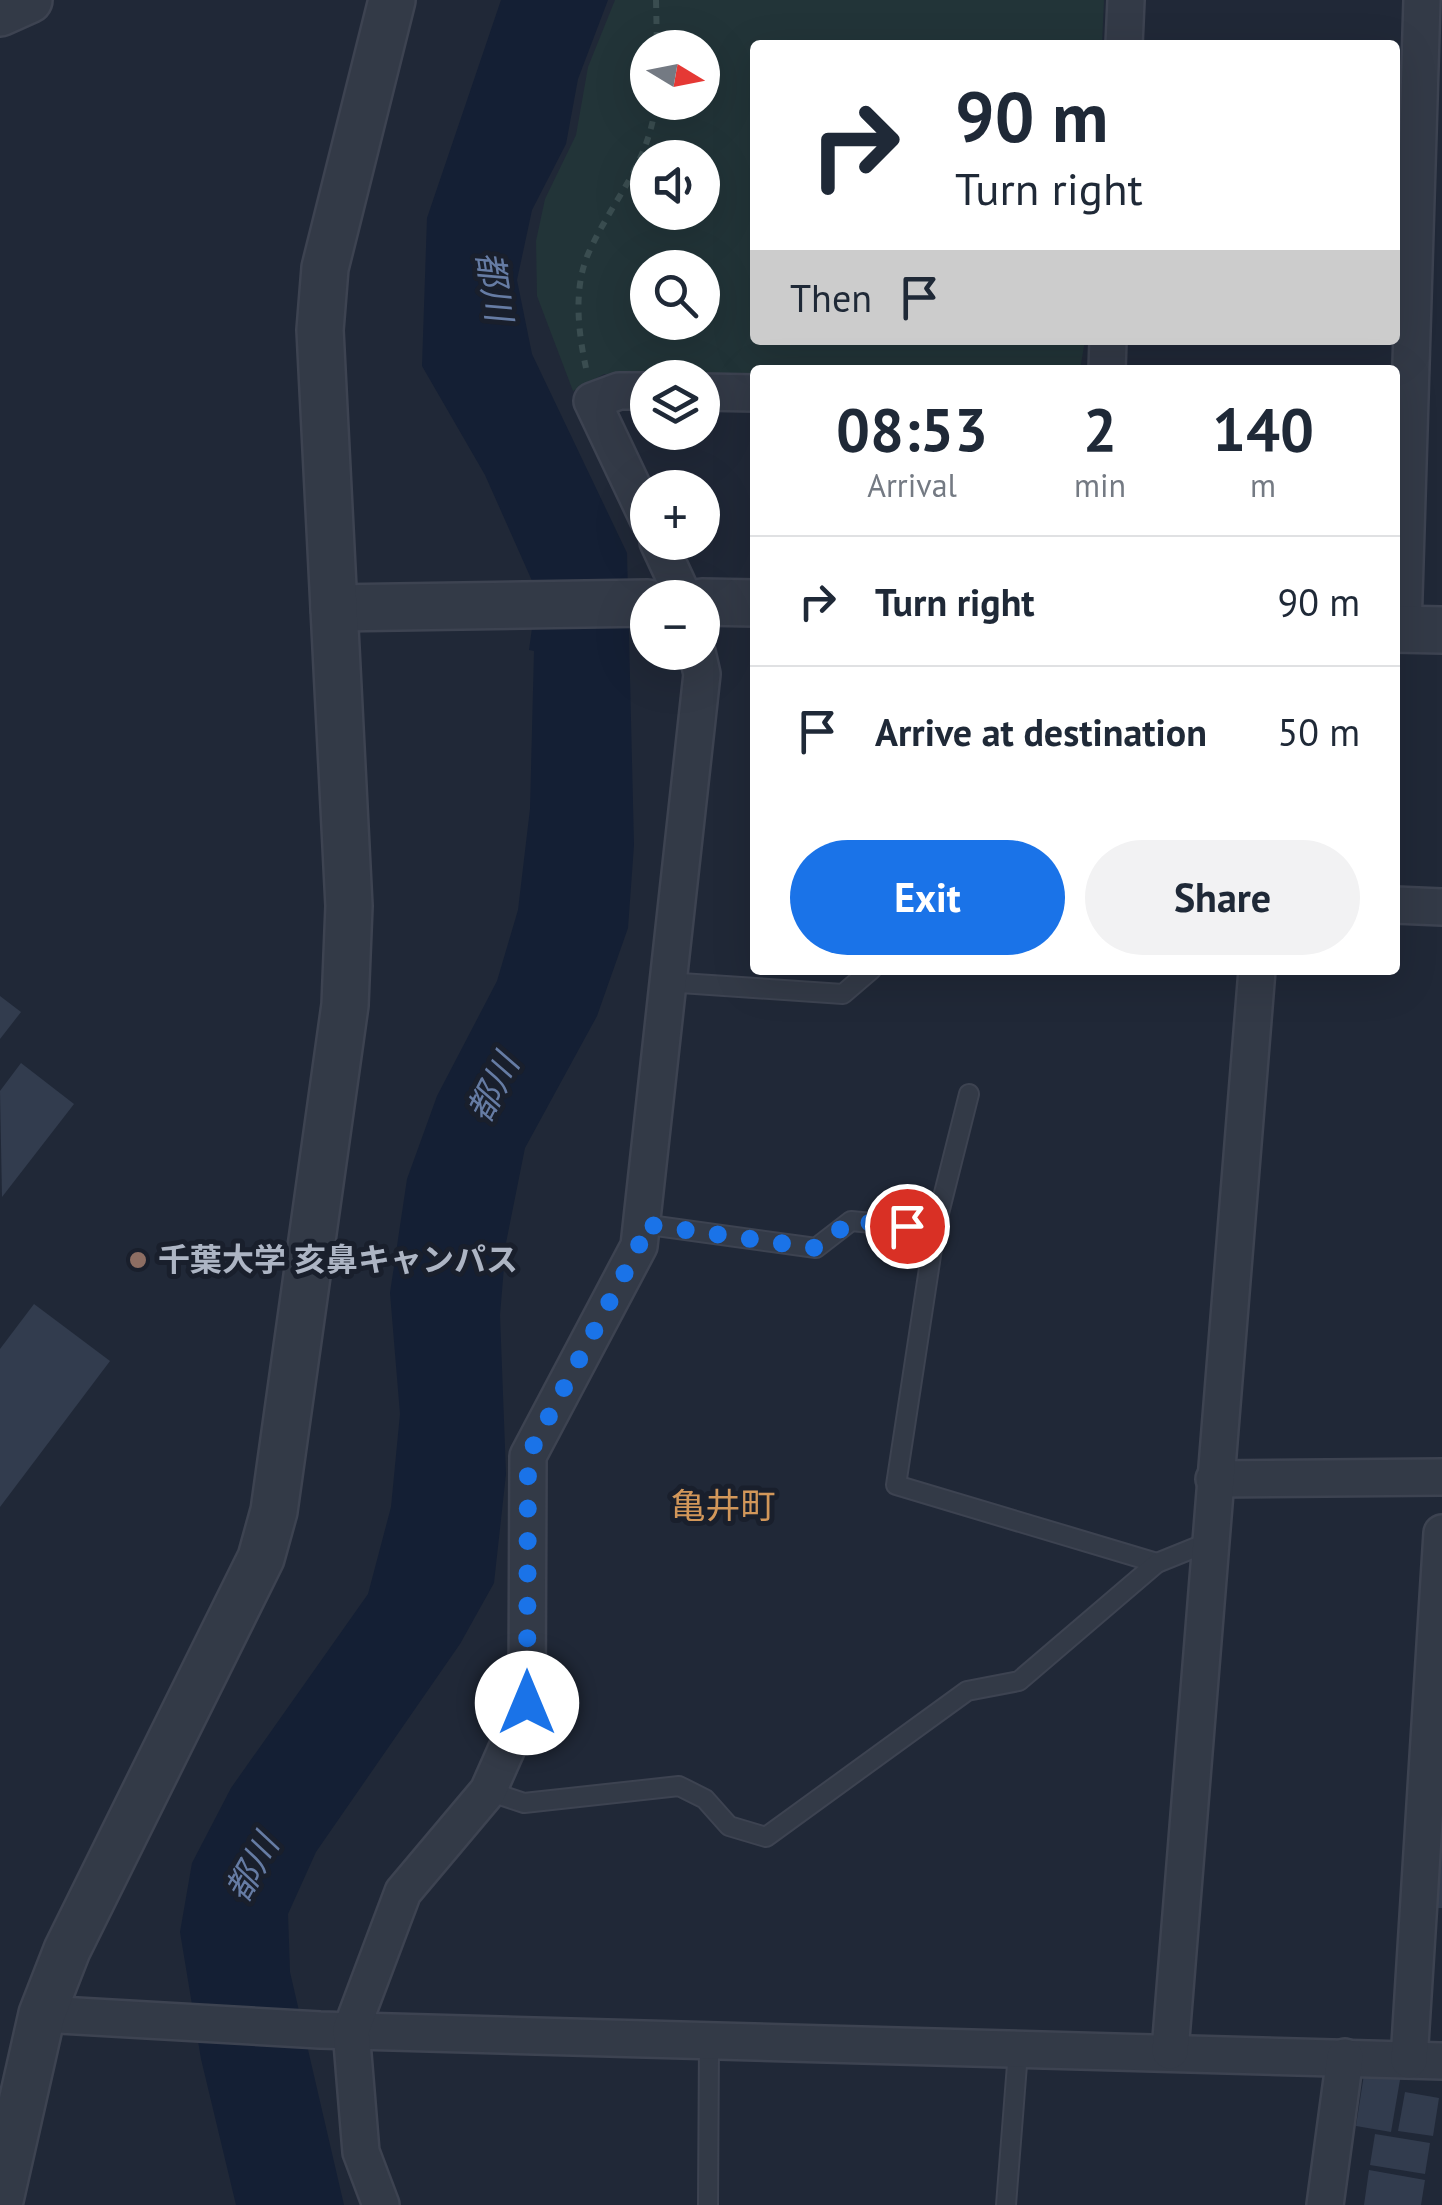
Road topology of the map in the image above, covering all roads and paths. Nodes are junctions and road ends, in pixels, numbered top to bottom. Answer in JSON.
{"nodes":[{"id":1,"x":28,"y":0,"type":"edge"},
{"id":2,"x":392,"y":0,"type":"edge"},
{"id":3,"x":656,"y":0,"type":"edge"},
{"id":4,"x":1126,"y":0,"type":"edge"},
{"id":5,"x":1422,"y":0,"type":"edge"},
{"id":6,"x":0,"y":12,"type":"edge"},
{"id":7,"x":657,"y":30,"type":"edge"},
{"id":8,"x":1124,"y":40,"type":"edge"},
{"id":9,"x":653,"y":120,"type":"edge"},
{"id":10,"x":630,"y":391,"type":"edge"},
{"id":11,"x":720,"y":392,"type":"edge"},
{"id":12,"x":750,"y":393,"type":"edge"},
{"id":13,"x":592,"y":402,"type":"junction"},
{"id":14,"x":630,"y":481,"type":"edge"},
{"id":15,"x":720,"y":602,"type":"edge"},
{"id":16,"x":630,"y":603,"type":"edge"},
{"id":17,"x":750,"y":603,"type":"edge"},
{"id":18,"x":334,"y":608,"type":"junction"},
{"id":19,"x":1413,"y":629,"type":"edge"},
{"id":20,"x":701,"y":670,"type":"edge"},
{"id":21,"x":1400,"y":905,"type":"edge"},
{"id":22,"x":1442,"y":907,"type":"edge"},
{"id":23,"x":865,"y":975,"type":"edge"},
{"id":24,"x":1256,"y":975,"type":"edge"},
{"id":25,"x":666,"y":982,"type":"junction"},
{"id":26,"x":970,"y":1094,"type":"dead end"},
{"id":27,"x":642,"y":1224,"type":"junction"},
{"id":28,"x":934,"y":1230,"type":"junction"},
{"id":29,"x":1442,"y":1477,"type":"edge"},
{"id":30,"x":1214,"y":1479,"type":"junction"},
{"id":31,"x":1442,"y":1534,"type":"edge"},
{"id":32,"x":1209,"y":1542,"type":"junction"},
{"id":33,"x":1157,"y":1563,"type":"junction"},
{"id":34,"x":1437,"y":1690,"type":"edge"},
{"id":35,"x":488,"y":1791,"type":"junction"},
{"id":36,"x":42,"y":2014,"type":"junction"},
{"id":37,"x":336,"y":2030,"type":"junction"},
{"id":38,"x":709,"y":2042,"type":"junction"},
{"id":39,"x":1170,"y":2051,"type":"junction"},
{"id":40,"x":1018,"y":2052,"type":"junction"},
{"id":41,"x":1344,"y":2056,"type":"junction"},
{"id":42,"x":1426,"y":2061,"type":"edge"},
{"id":43,"x":0,"y":2200,"type":"edge"},
{"id":44,"x":381,"y":2205,"type":"edge"},
{"id":45,"x":708,"y":2205,"type":"edge"},
{"id":46,"x":1006,"y":2205,"type":"edge"},
{"id":47,"x":1325,"y":2205,"type":"edge"}],
"edges":[{"from":1,"to":6,"type":"street"},
{"from":2,"to":18,"type":"street"},
{"from":3,"to":7,"type":"path"},
{"from":4,"to":8,"type":"street"},
{"from":5,"to":19,"type":"street"},
{"from":9,"to":13,"type":"path"},
{"from":10,"to":13,"type":"street"},
{"from":11,"to":12,"type":"street"},
{"from":13,"to":14,"type":"street"},
{"from":15,"to":17,"type":"street"},
{"from":16,"to":18,"type":"street"},
{"from":18,"to":36,"type":"street"},
{"from":20,"to":25,"type":"street"},
{"from":21,"to":22,"type":"street"},
{"from":23,"to":25,"type":"lane"},
{"from":24,"to":30,"type":"street"},
{"from":25,"to":27,"type":"street"},
{"from":26,"to":28,"type":"lane"},
{"from":27,"to":28,"type":"lane"},
{"from":27,"to":35,"type":"street"},
{"from":28,"to":33,"type":"lane"},
{"from":29,"to":30,"type":"street"},
{"from":30,"to":32,"type":"street"},
{"from":31,"to":34,"type":"street"},
{"from":32,"to":33,"type":"lane"},
{"from":32,"to":39,"type":"street"},
{"from":33,"to":35,"type":"lane"},
{"from":34,"to":42,"type":"street"},
{"from":35,"to":37,"type":"street"},
{"from":36,"to":37,"type":"street"},
{"from":36,"to":43,"type":"street"},
{"from":37,"to":38,"type":"street"},
{"from":37,"to":44,"type":"street"},
{"from":38,"to":40,"type":"street"},
{"from":38,"to":45,"type":"lane"},
{"from":39,"to":40,"type":"street"},
{"from":39,"to":41,"type":"street"},
{"from":40,"to":46,"type":"lane"},
{"from":41,"to":42,"type":"street"},
{"from":41,"to":47,"type":"street"}]}
